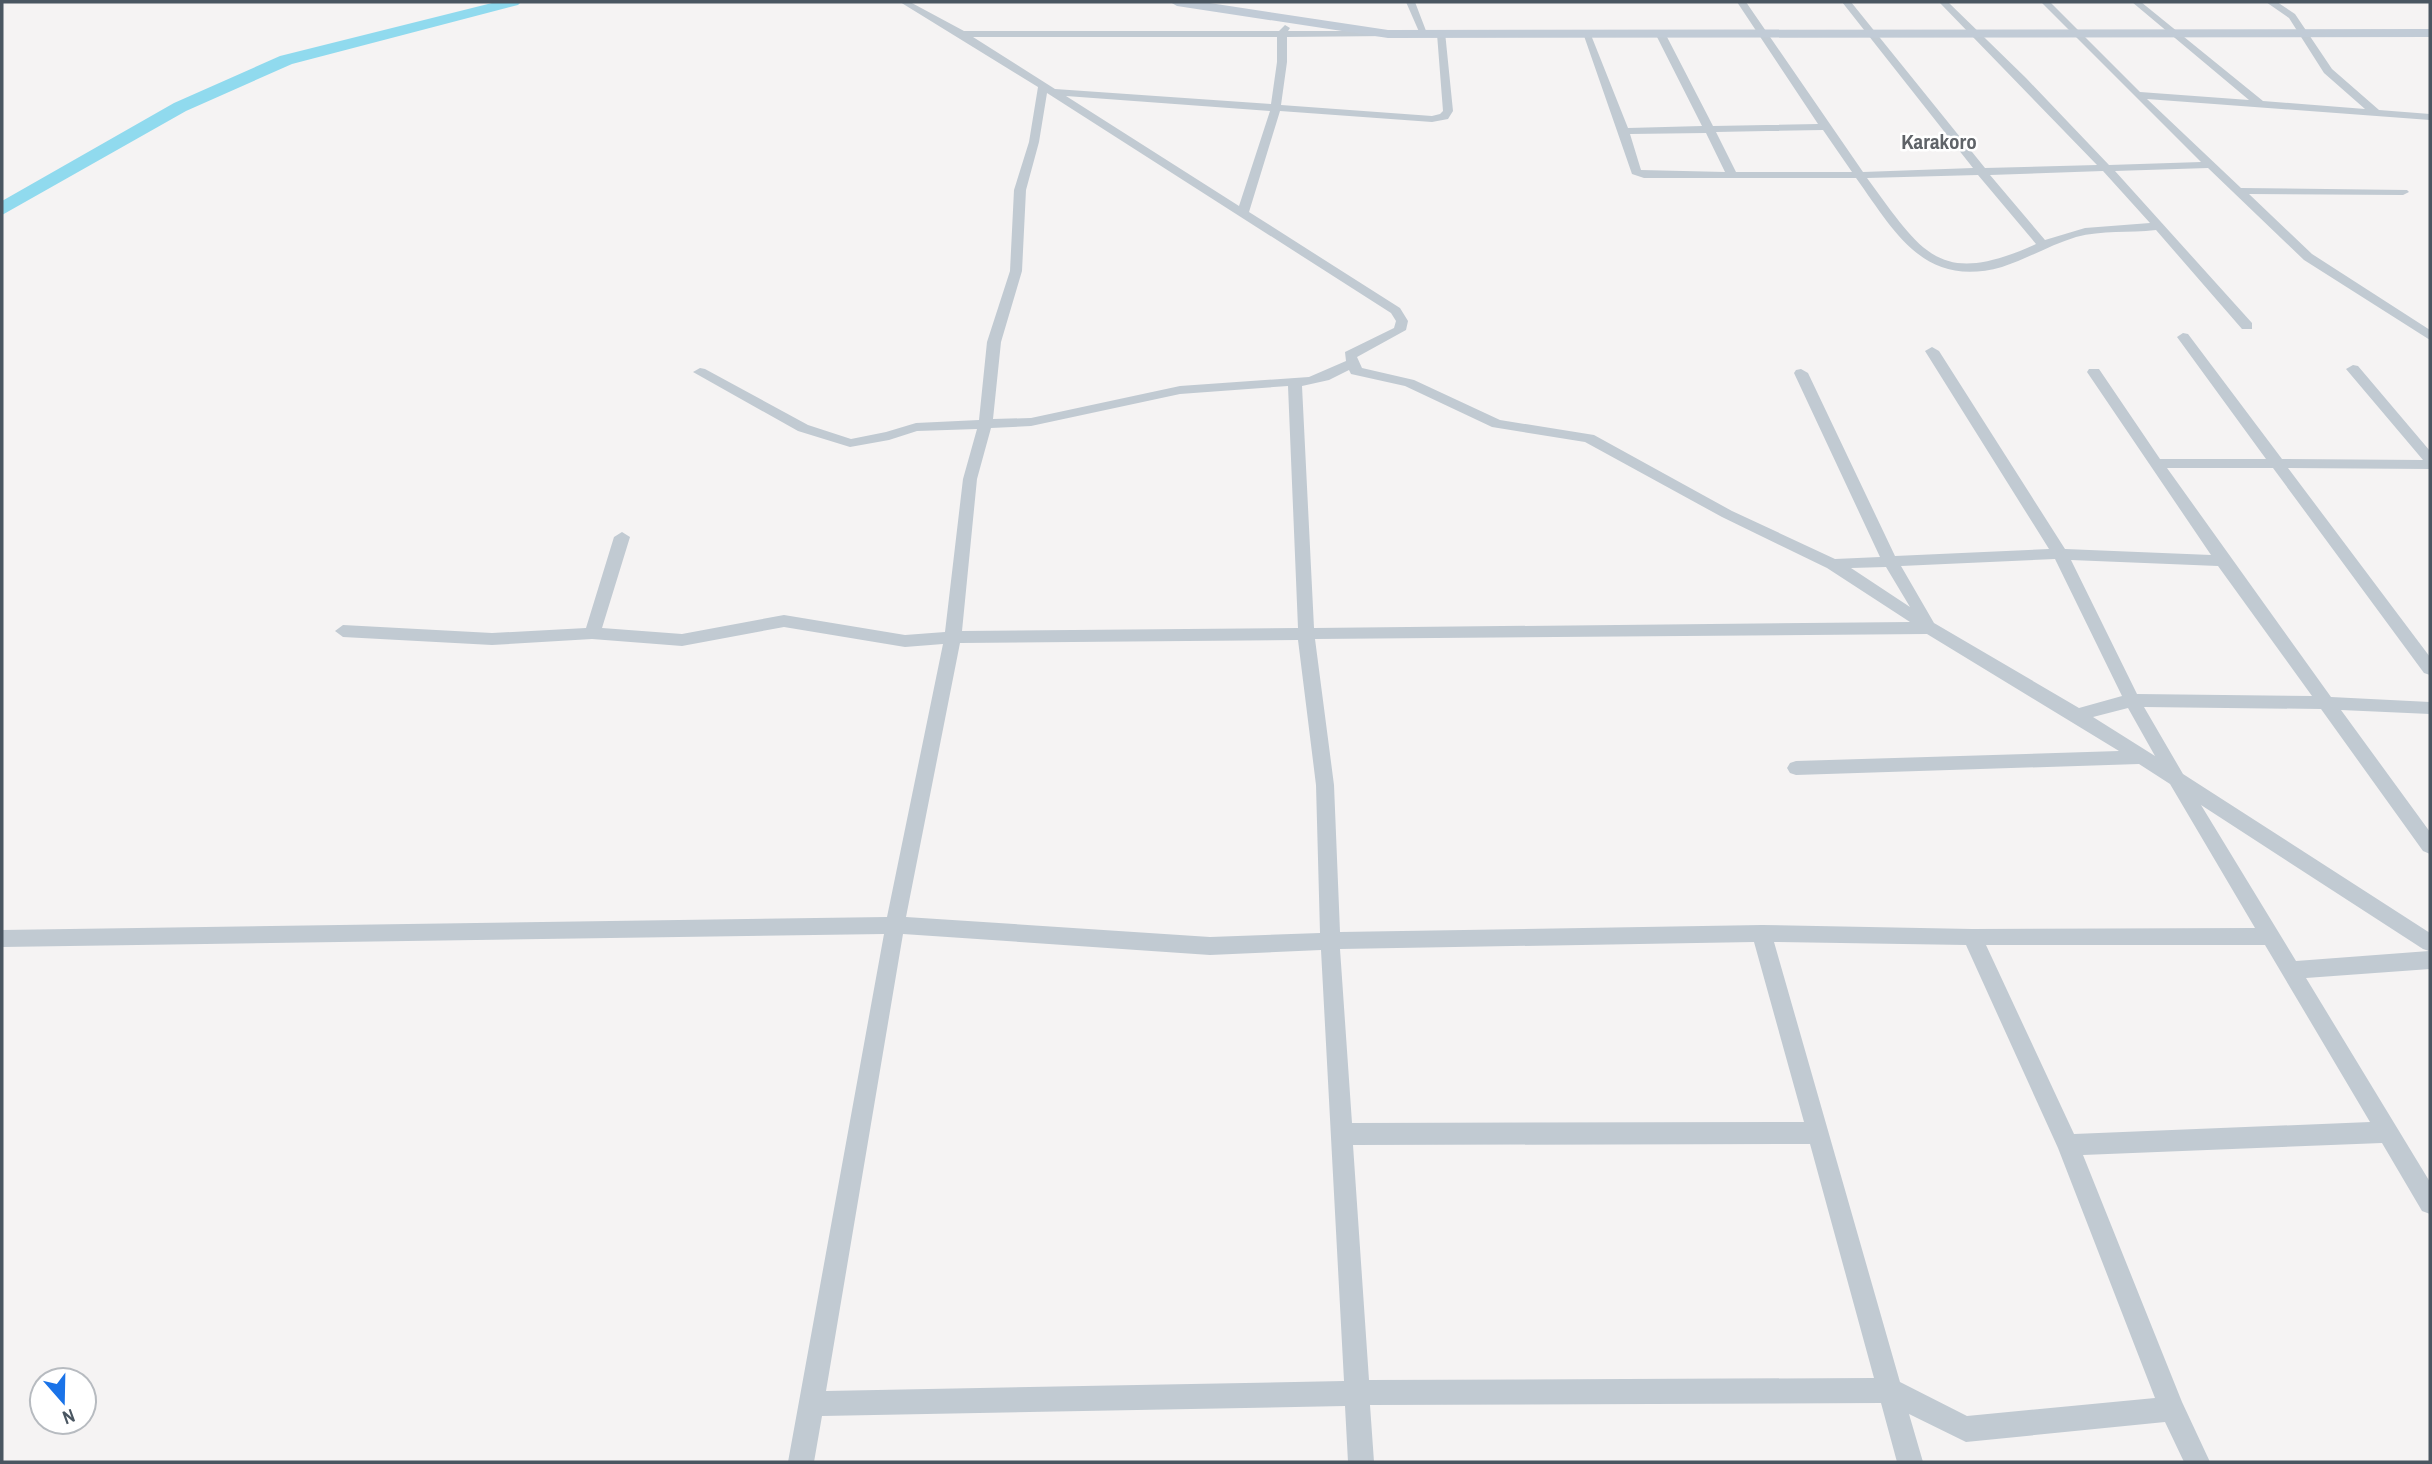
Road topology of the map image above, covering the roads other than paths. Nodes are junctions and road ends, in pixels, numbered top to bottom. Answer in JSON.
{"nodes":[{"id":1,"x":904,"y":2,"type":"edge"},
{"id":2,"x":1177,"y":2,"type":"edge"},
{"id":3,"x":1410,"y":2,"type":"edge"},
{"id":4,"x":1742,"y":2,"type":"edge"},
{"id":5,"x":1846,"y":2,"type":"edge"},
{"id":6,"x":1943,"y":2,"type":"edge"},
{"id":7,"x":2045,"y":2,"type":"edge"},
{"id":8,"x":2136,"y":2,"type":"edge"},
{"id":9,"x":2271,"y":2,"type":"edge"},
{"id":10,"x":1216,"y":4,"type":"edge"},
{"id":11,"x":1300,"y":18,"type":"junction"},
{"id":12,"x":2170,"y":32,"type":"junction"},
{"id":13,"x":2304,"y":32,"type":"junction"},
{"id":14,"x":1977,"y":33,"type":"junction"},
{"id":15,"x":2074,"y":33,"type":"junction"},
{"id":16,"x":2430,"y":33,"type":"edge"},
{"id":17,"x":962,"y":34,"type":"junction"},
{"id":18,"x":1388,"y":34,"type":"junction"},
{"id":19,"x":1424,"y":34,"type":"junction"},
{"id":20,"x":1442,"y":34,"type":"junction"},
{"id":21,"x":1763,"y":34,"type":"junction"},
{"id":22,"x":1872,"y":34,"type":"junction"},
{"id":23,"x":1282,"y":35,"type":"junction"},
{"id":24,"x":1586,"y":35,"type":"junction"},
{"id":25,"x":1661,"y":35,"type":"junction"},
{"id":26,"x":1047,"y":90,"type":"junction"},
{"id":27,"x":2137,"y":94,"type":"junction"},
{"id":28,"x":2260,"y":104,"type":"junction"},
{"id":29,"x":1275,"y":110,"type":"junction"},
{"id":30,"x":2377,"y":114,"type":"junction"},
{"id":31,"x":2430,"y":117,"type":"edge"},
{"id":32,"x":1827,"y":127,"type":"junction"},
{"id":33,"x":1708,"y":128,"type":"junction"},
{"id":34,"x":1624,"y":131,"type":"junction"},
{"id":35,"x":2212,"y":165,"type":"junction"},
{"id":36,"x":2105,"y":169,"type":"junction"},
{"id":37,"x":1980,"y":172,"type":"junction"},
{"id":38,"x":1859,"y":174,"type":"junction"},
{"id":39,"x":1733,"y":176,"type":"junction"},
{"id":40,"x":2238,"y":191,"type":"junction"},
{"id":41,"x":2403,"y":192,"type":"dead end"},
{"id":42,"x":1242,"y":215,"type":"junction"},
{"id":43,"x":2159,"y":226,"type":"junction"},
{"id":44,"x":2042,"y":244,"type":"junction"},
{"id":45,"x":2248,"y":326,"type":"dead end"},
{"id":46,"x":2430,"y":336,"type":"edge"},
{"id":47,"x":2183,"y":337,"type":"dead end"},
{"id":48,"x":1932,"y":351,"type":"dead end"},
{"id":49,"x":1351,"y":364,"type":"junction"},
{"id":50,"x":2353,"y":369,"type":"dead end"},
{"id":51,"x":700,"y":372,"type":"dead end"},
{"id":52,"x":2094,"y":372,"type":"dead end"},
{"id":53,"x":1801,"y":373,"type":"dead end"},
{"id":54,"x":1295,"y":382,"type":"junction"},
{"id":55,"x":985,"y":426,"type":"junction"},
{"id":56,"x":2430,"y":462,"type":"edge"},
{"id":57,"x":2155,"y":463,"type":"junction"},
{"id":58,"x":2276,"y":463,"type":"junction"},
{"id":59,"x":622,"y":537,"type":"dead end"},
{"id":60,"x":2060,"y":554,"type":"junction"},
{"id":61,"x":1890,"y":561,"type":"junction"},
{"id":62,"x":2224,"y":561,"type":"junction"},
{"id":63,"x":1833,"y":564,"type":"junction"},
{"id":64,"x":1930,"y":628,"type":"junction"},
{"id":65,"x":343,"y":631,"type":"dead end"},
{"id":66,"x":592,"y":633,"type":"junction"},
{"id":67,"x":1306,"y":635,"type":"junction"},
{"id":68,"x":953,"y":637,"type":"junction"},
{"id":69,"x":2430,"y":669,"type":"edge"},
{"id":70,"x":2133,"y":700,"type":"junction"},
{"id":71,"x":2326,"y":703,"type":"junction"},
{"id":72,"x":2430,"y":708,"type":"edge"},
{"id":73,"x":2077,"y":715,"type":"junction"},
{"id":74,"x":2142,"y":757,"type":"junction"},
{"id":75,"x":1796,"y":768,"type":"dead end"},
{"id":76,"x":2177,"y":780,"type":"junction"},
{"id":77,"x":2430,"y":846,"type":"edge"},
{"id":78,"x":895,"y":925,"type":"junction"},
{"id":79,"x":1762,"y":933,"type":"junction"},
{"id":80,"x":2270,"y":936,"type":"junction"},
{"id":81,"x":1972,"y":937,"type":"junction"},
{"id":82,"x":2,"y":939,"type":"edge"},
{"id":83,"x":1330,"y":941,"type":"junction"},
{"id":84,"x":2430,"y":943,"type":"edge"},
{"id":85,"x":2430,"y":960,"type":"edge"},
{"id":86,"x":2292,"y":971,"type":"junction"},
{"id":87,"x":2388,"y":1132,"type":"junction"},
{"id":88,"x":1817,"y":1133,"type":"junction"},
{"id":89,"x":1342,"y":1134,"type":"junction"},
{"id":90,"x":2067,"y":1145,"type":"junction"},
{"id":91,"x":2430,"y":1203,"type":"edge"},
{"id":92,"x":1889,"y":1390,"type":"junction"},
{"id":93,"x":1355,"y":1393,"type":"junction"},
{"id":94,"x":813,"y":1404,"type":"junction"},
{"id":95,"x":2172,"y":1409,"type":"junction"},
{"id":96,"x":801,"y":1462,"type":"edge"},
{"id":97,"x":1361,"y":1462,"type":"edge"},
{"id":98,"x":1910,"y":1462,"type":"edge"},
{"id":99,"x":2197,"y":1462,"type":"edge"}],
"edges":[{"from":1,"to":17,"type":"street"},
{"from":2,"to":10,"type":"street"},
{"from":3,"to":19,"type":"street"},
{"from":4,"to":21,"type":"street"},
{"from":5,"to":22,"type":"street"},
{"from":6,"to":14,"type":"street"},
{"from":7,"to":15,"type":"street"},
{"from":8,"to":12,"type":"street"},
{"from":9,"to":13,"type":"street"},
{"from":10,"to":11,"type":"street"},
{"from":11,"to":18,"type":"street"},
{"from":11,"to":23,"type":"street"},
{"from":12,"to":13,"type":"street"},
{"from":12,"to":15,"type":"street"},
{"from":12,"to":28,"type":"street"},
{"from":13,"to":16,"type":"street"},
{"from":13,"to":30,"type":"street"},
{"from":14,"to":15,"type":"street"},
{"from":14,"to":22,"type":"street"},
{"from":14,"to":36,"type":"street"},
{"from":15,"to":27,"type":"street"},
{"from":17,"to":23,"type":"street"},
{"from":17,"to":26,"type":"street"},
{"from":18,"to":19,"type":"street"},
{"from":18,"to":23,"type":"street"},
{"from":19,"to":20,"type":"street"},
{"from":20,"to":24,"type":"street"},
{"from":20,"to":29,"type":"street"},
{"from":21,"to":22,"type":"street"},
{"from":21,"to":25,"type":"street"},
{"from":21,"to":32,"type":"street"},
{"from":22,"to":37,"type":"street"},
{"from":23,"to":29,"type":"street"},
{"from":24,"to":25,"type":"street"},
{"from":24,"to":34,"type":"street"},
{"from":25,"to":33,"type":"street"},
{"from":26,"to":29,"type":"street"},
{"from":26,"to":42,"type":"street"},
{"from":26,"to":55,"type":"street"},
{"from":27,"to":28,"type":"street"},
{"from":27,"to":35,"type":"street"},
{"from":28,"to":30,"type":"street"},
{"from":29,"to":42,"type":"street"},
{"from":30,"to":31,"type":"street"},
{"from":32,"to":33,"type":"street"},
{"from":32,"to":38,"type":"street"},
{"from":33,"to":34,"type":"street"},
{"from":33,"to":39,"type":"street"},
{"from":34,"to":39,"type":"street"},
{"from":35,"to":36,"type":"street"},
{"from":35,"to":40,"type":"street"},
{"from":36,"to":37,"type":"street"},
{"from":36,"to":43,"type":"street"},
{"from":37,"to":38,"type":"street"},
{"from":37,"to":44,"type":"street"},
{"from":38,"to":39,"type":"street"},
{"from":38,"to":44,"type":"street"},
{"from":40,"to":41,"type":"street"},
{"from":40,"to":46,"type":"street"},
{"from":42,"to":49,"type":"street"},
{"from":43,"to":44,"type":"street"},
{"from":43,"to":45,"type":"street"},
{"from":47,"to":58,"type":"street"},
{"from":48,"to":60,"type":"street"},
{"from":49,"to":54,"type":"street"},
{"from":49,"to":63,"type":"street"},
{"from":50,"to":56,"type":"street"},
{"from":51,"to":55,"type":"street"},
{"from":52,"to":57,"type":"street"},
{"from":53,"to":61,"type":"street"},
{"from":54,"to":55,"type":"street"},
{"from":54,"to":67,"type":"street"},
{"from":55,"to":68,"type":"street"},
{"from":56,"to":58,"type":"street"},
{"from":57,"to":58,"type":"street"},
{"from":57,"to":62,"type":"street"},
{"from":58,"to":69,"type":"street"},
{"from":59,"to":66,"type":"street"},
{"from":60,"to":61,"type":"street"},
{"from":60,"to":62,"type":"street"},
{"from":60,"to":70,"type":"street"},
{"from":61,"to":63,"type":"street"},
{"from":61,"to":64,"type":"street"},
{"from":62,"to":71,"type":"street"},
{"from":63,"to":64,"type":"street"},
{"from":64,"to":67,"type":"street"},
{"from":64,"to":73,"type":"street"},
{"from":65,"to":66,"type":"street"},
{"from":66,"to":68,"type":"street"},
{"from":67,"to":68,"type":"street"},
{"from":67,"to":83,"type":"street"},
{"from":68,"to":78,"type":"street"},
{"from":70,"to":71,"type":"street"},
{"from":70,"to":73,"type":"street"},
{"from":70,"to":76,"type":"street"},
{"from":71,"to":72,"type":"street"},
{"from":71,"to":77,"type":"street"},
{"from":73,"to":74,"type":"street"},
{"from":74,"to":75,"type":"street"},
{"from":74,"to":76,"type":"street"},
{"from":76,"to":80,"type":"street"},
{"from":76,"to":84,"type":"street"},
{"from":78,"to":82,"type":"street"},
{"from":78,"to":83,"type":"street"},
{"from":78,"to":94,"type":"street"},
{"from":79,"to":81,"type":"street"},
{"from":79,"to":83,"type":"street"},
{"from":79,"to":88,"type":"street"},
{"from":80,"to":81,"type":"street"},
{"from":80,"to":86,"type":"street"},
{"from":81,"to":90,"type":"street"},
{"from":83,"to":89,"type":"street"},
{"from":85,"to":86,"type":"street"},
{"from":86,"to":87,"type":"street"},
{"from":87,"to":90,"type":"street"},
{"from":87,"to":91,"type":"street"},
{"from":88,"to":89,"type":"street"},
{"from":88,"to":92,"type":"street"},
{"from":89,"to":93,"type":"street"},
{"from":90,"to":95,"type":"street"},
{"from":92,"to":93,"type":"street"},
{"from":92,"to":95,"type":"street"},
{"from":92,"to":98,"type":"street"},
{"from":93,"to":94,"type":"street"},
{"from":93,"to":97,"type":"street"},
{"from":94,"to":96,"type":"street"},
{"from":95,"to":99,"type":"street"}]}
